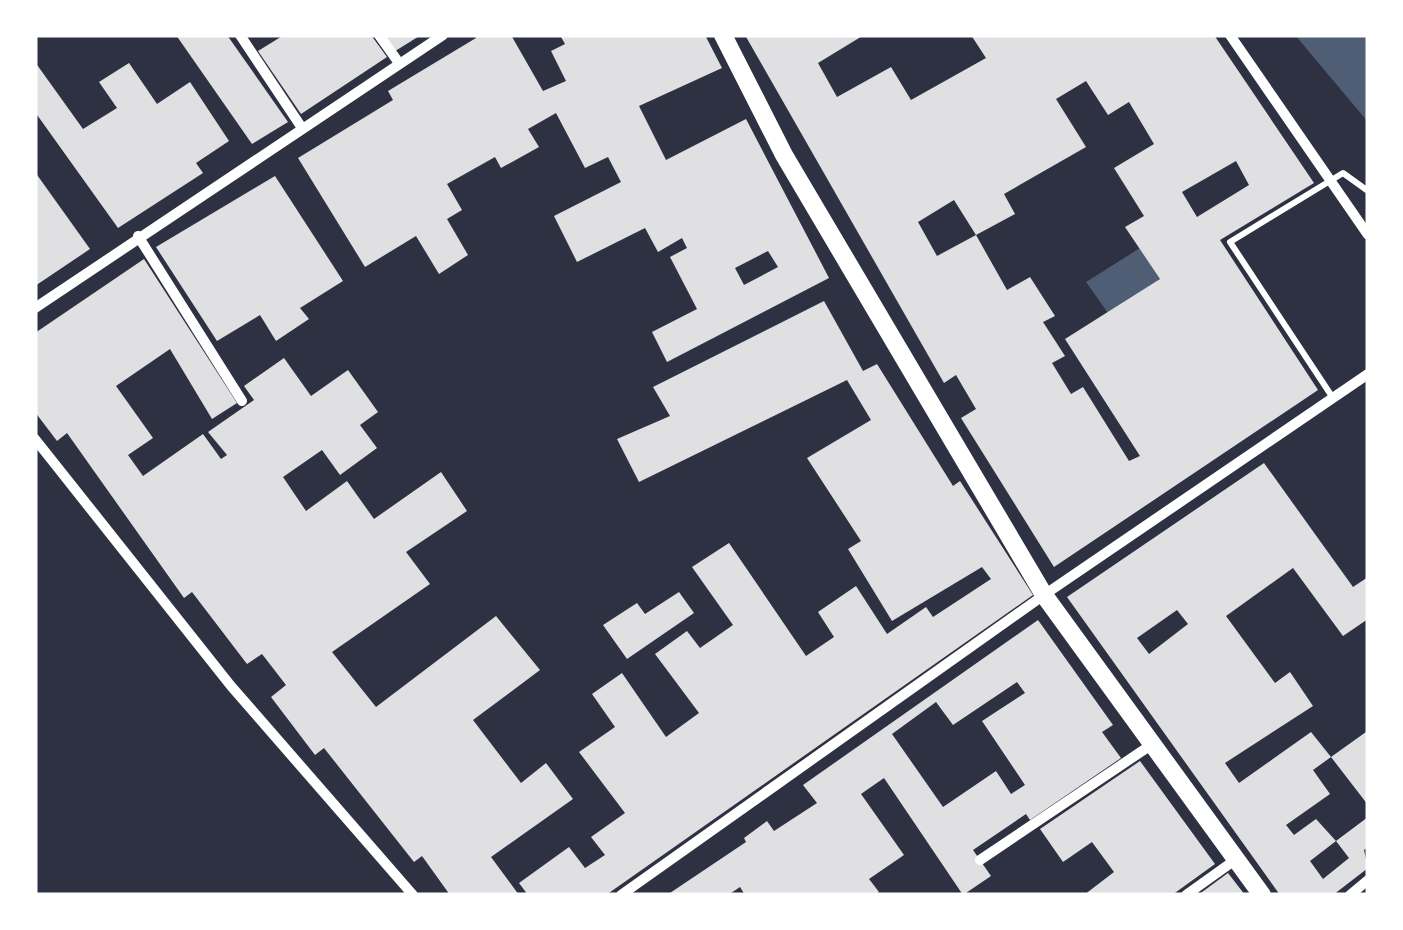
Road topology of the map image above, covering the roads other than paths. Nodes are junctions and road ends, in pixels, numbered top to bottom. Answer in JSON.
{"nodes":[{"id":1,"x":240,"y":35,"type":"edge"},
{"id":2,"x":379,"y":35,"type":"edge"},
{"id":3,"x":443,"y":35,"type":"edge"},
{"id":4,"x":723,"y":35,"type":"edge"},
{"id":5,"x":1230,"y":35,"type":"edge"},
{"id":6,"x":400,"y":64,"type":"junction"},
{"id":7,"x":302,"y":128,"type":"junction"},
{"id":8,"x":1330,"y":180,"type":"junction"},
{"id":9,"x":1368,"y":192,"type":"edge"},
{"id":10,"x":1368,"y":235,"type":"edge"},
{"id":11,"x":138,"y":236,"type":"junction"},
{"id":12,"x":35,"y":308,"type":"edge"},
{"id":13,"x":1368,"y":374,"type":"edge"},
{"id":14,"x":1333,"y":398,"type":"junction"},
{"id":15,"x":242,"y":400,"type":"dead end"},
{"id":16,"x":35,"y":438,"type":"edge"},
{"id":17,"x":1044,"y":595,"type":"junction"},
{"id":18,"x":1151,"y":745,"type":"junction"},
{"id":19,"x":980,"y":860,"type":"dead end"},
{"id":20,"x":1235,"y":860,"type":"junction"},
{"id":21,"x":1368,"y":880,"type":"edge"},
{"id":22,"x":413,"y":895,"type":"edge"},
{"id":23,"x":620,"y":895,"type":"edge"},
{"id":24,"x":1186,"y":895,"type":"edge"},
{"id":25,"x":1262,"y":895,"type":"edge"},
{"id":26,"x":1350,"y":895,"type":"edge"}],
"edges":[{"from":1,"to":7,"type":"street"},
{"from":2,"to":6,"type":"street"},
{"from":3,"to":6,"type":"street"},
{"from":4,"to":17,"type":"main road"},
{"from":5,"to":8,"type":"street"},
{"from":6,"to":7,"type":"street"},
{"from":7,"to":11,"type":"street"},
{"from":8,"to":9,"type":"lane"},
{"from":8,"to":10,"type":"street"},
{"from":8,"to":14,"type":"lane"},
{"from":11,"to":12,"type":"street"},
{"from":11,"to":15,"type":"street"},
{"from":13,"to":14,"type":"street"},
{"from":14,"to":17,"type":"street"},
{"from":16,"to":22,"type":"street"},
{"from":17,"to":18,"type":"main road"},
{"from":17,"to":23,"type":"street"},
{"from":18,"to":19,"type":"street"},
{"from":18,"to":20,"type":"main road"},
{"from":20,"to":24,"type":"street"},
{"from":20,"to":25,"type":"main road"},
{"from":21,"to":26,"type":"street"}]}
